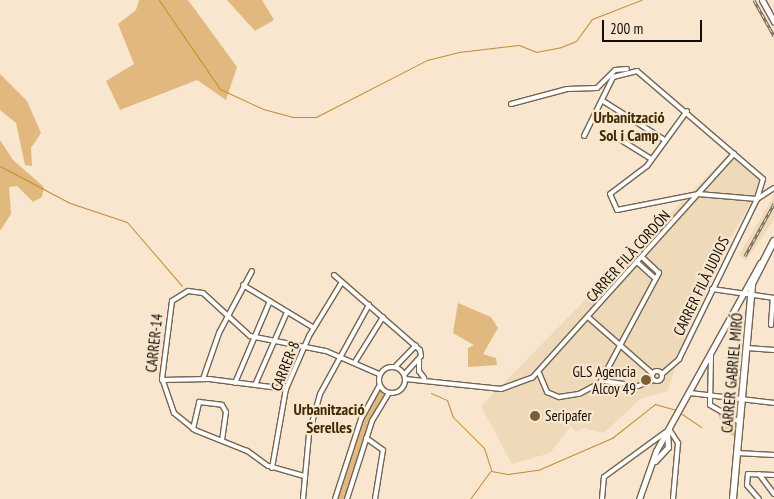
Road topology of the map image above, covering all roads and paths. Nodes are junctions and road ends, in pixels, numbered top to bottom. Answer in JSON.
{"nodes":[{"id":1,"x":762,"y":0,"type":"edge"},
{"id":2,"x":774,"y":22,"type":"edge"},
{"id":3,"x":636,"y":71,"type":"junction"},
{"id":4,"x":604,"y":102,"type":"junction"},
{"id":5,"x":511,"y":104,"type":"dead end"},
{"id":6,"x":686,"y":111,"type":"junction"},
{"id":7,"x":584,"y":136,"type":"dead end"},
{"id":8,"x":663,"y":139,"type":"junction"},
{"id":9,"x":621,"y":140,"type":"dead end"},
{"id":10,"x":734,"y":154,"type":"junction"},
{"id":11,"x":652,"y":160,"type":"junction"},
{"id":12,"x":774,"y":188,"type":"edge"},
{"id":13,"x":698,"y":194,"type":"junction"},
{"id":14,"x":755,"y":200,"type":"junction"},
{"id":15,"x":774,"y":241,"type":"edge"},
{"id":16,"x":768,"y":252,"type":"junction"},
{"id":17,"x":642,"y":257,"type":"junction"},
{"id":18,"x":637,"y":262,"type":"junction"},
{"id":19,"x":252,"y":271,"type":"dead end"},
{"id":20,"x":334,"y":275,"type":"dead end"},
{"id":21,"x":656,"y":279,"type":"junction"},
{"id":22,"x":342,"y":282,"type":"junction"},
{"id":23,"x":243,"y":285,"type":"junction"},
{"id":24,"x":712,"y":289,"type":"junction"},
{"id":25,"x":742,"y":294,"type":"junction"},
{"id":26,"x":751,"y":296,"type":"junction"},
{"id":27,"x":773,"y":298,"type":"edge"},
{"id":28,"x":270,"y":301,"type":"junction"},
{"id":29,"x":369,"y":305,"type":"junction"},
{"id":30,"x":288,"y":312,"type":"junction"},
{"id":31,"x":227,"y":315,"type":"junction"},
{"id":32,"x":383,"y":317,"type":"junction"},
{"id":33,"x":588,"y":317,"type":"junction"},
{"id":34,"x":771,"y":325,"type":"dead end"},
{"id":35,"x":314,"y":328,"type":"junction"},
{"id":36,"x":251,"y":337,"type":"junction"},
{"id":37,"x":271,"y":342,"type":"junction"},
{"id":38,"x":620,"y":344,"type":"junction"},
{"id":39,"x":416,"y":346,"type":"junction"},
{"id":40,"x":747,"y":348,"type":"junction"},
{"id":41,"x":304,"y":349,"type":"junction"},
{"id":42,"x":774,"y":350,"type":"edge"},
{"id":43,"x":338,"y":355,"type":"junction"},
{"id":44,"x":711,"y":356,"type":"junction"},
{"id":45,"x":420,"y":357,"type":"junction"},
{"id":46,"x":355,"y":362,"type":"junction"},
{"id":47,"x":395,"y":367,"type":"junction"},
{"id":48,"x":539,"y":373,"type":"junction"},
{"id":49,"x":380,"y":374,"type":"junction"},
{"id":50,"x":653,"y":374,"type":"junction"},
{"id":51,"x":662,"y":374,"type":"junction"},
{"id":52,"x":404,"y":377,"type":"junction"},
{"id":53,"x":424,"y":378,"type":"junction"},
{"id":54,"x":203,"y":379,"type":"junction"},
{"id":55,"x":162,"y":380,"type":"junction"},
{"id":56,"x":654,"y":380,"type":"junction"},
{"id":57,"x":235,"y":382,"type":"junction"},
{"id":58,"x":601,"y":382,"type":"junction"},
{"id":59,"x":255,"y":385,"type":"junction"},
{"id":60,"x":380,"y":386,"type":"junction"},
{"id":61,"x":286,"y":389,"type":"junction"},
{"id":62,"x":388,"y":394,"type":"junction"},
{"id":63,"x":689,"y":395,"type":"junction"},
{"id":64,"x":710,"y":397,"type":"junction"},
{"id":65,"x":742,"y":400,"type":"junction"},
{"id":66,"x":774,"y":403,"type":"edge"},
{"id":67,"x":740,"y":422,"type":"junction"},
{"id":68,"x":193,"y":429,"type":"junction"},
{"id":69,"x":668,"y":431,"type":"junction"},
{"id":70,"x":661,"y":437,"type":"junction"},
{"id":71,"x":366,"y":438,"type":"junction"},
{"id":72,"x":222,"y":441,"type":"junction"},
{"id":73,"x":668,"y":442,"type":"junction"},
{"id":74,"x":653,"y":449,"type":"junction"},
{"id":75,"x":664,"y":451,"type":"junction"},
{"id":76,"x":737,"y":452,"type":"junction"},
{"id":77,"x":774,"y":455,"type":"edge"},
{"id":78,"x":272,"y":468,"type":"junction"},
{"id":79,"x":759,"y":474,"type":"junction"},
{"id":80,"x":774,"y":475,"type":"edge"},
{"id":81,"x":304,"y":476,"type":"junction"},
{"id":82,"x":774,"y":494,"type":"edge"},
{"id":83,"x":302,"y":499,"type":"edge"},
{"id":84,"x":335,"y":499,"type":"edge"},
{"id":85,"x":347,"y":499,"type":"edge"},
{"id":86,"x":375,"y":499,"type":"edge"},
{"id":87,"x":602,"y":499,"type":"edge"},
{"id":88,"x":641,"y":499,"type":"edge"},
{"id":89,"x":673,"y":499,"type":"edge"},
{"id":90,"x":733,"y":499,"type":"edge"},
{"id":91,"x":759,"y":499,"type":"edge"}],
"edges":[{"from":1,"to":2,"type":"street"},
{"from":3,"to":4,"type":"street"},
{"from":3,"to":5,"type":"street"},
{"from":3,"to":6,"type":"street"},
{"from":4,"to":7,"type":"street"},
{"from":4,"to":8,"type":"street"},
{"from":6,"to":8,"type":"street"},
{"from":6,"to":10,"type":"street"},
{"from":8,"to":11,"type":"street"},
{"from":9,"to":11,"type":"street"},
{"from":10,"to":13,"type":"street","name":"CARRER FILÀ CORDÓN"},
{"from":10,"to":14,"type":"street","name":"CARRER FILÀ JUDIOS"},
{"from":11,"to":13,"type":"street"},
{"from":12,"to":14,"type":"street"},
{"from":13,"to":14,"type":"street"},
{"from":13,"to":17,"type":"street","name":"CARRER FILÀ CORDÓN"},
{"from":14,"to":24,"type":"street","name":"CARRER FILÀ JUDIOS"},
{"from":15,"to":16,"type":"main road","name":"CARRER GABRIEL MIRÓ"},
{"from":16,"to":25,"type":"street"},
{"from":16,"to":26,"type":"main road","name":"CARRER GABRIEL MIRÓ"},
{"from":17,"to":18,"type":"street","name":"CARRER FILÀ CORDÓN"},
{"from":17,"to":21,"type":"street"},
{"from":18,"to":21,"type":"street"},
{"from":18,"to":33,"type":"street","name":"CARRER FILÀ CORDÓN"},
{"from":19,"to":23,"type":"street"},
{"from":20,"to":22,"type":"street"},
{"from":21,"to":38,"type":"street"},
{"from":22,"to":29,"type":"street"},
{"from":22,"to":35,"type":"street","name":"CARRER-8"},
{"from":23,"to":28,"type":"street"},
{"from":23,"to":31,"type":"street"},
{"from":24,"to":25,"type":"street"},
{"from":24,"to":51,"type":"street","name":"CARRER FILÀ JUDIOS"},
{"from":25,"to":26,"type":"street"},
{"from":25,"to":44,"type":"street"},
{"from":26,"to":27,"type":"street"},
{"from":26,"to":40,"type":"main road","name":"CARRER GABRIEL MIRÓ"},
{"from":27,"to":34,"type":"street"},
{"from":28,"to":30,"type":"street"},
{"from":28,"to":36,"type":"street"},
{"from":29,"to":32,"type":"street"},
{"from":29,"to":43,"type":"street"},
{"from":30,"to":35,"type":"street"},
{"from":30,"to":37,"type":"street"},
{"from":31,"to":36,"type":"street","name":"CARRER-14"},
{"from":31,"to":54,"type":"street"},
{"from":31,"to":55,"type":"street","name":"CARRER-14"},
{"from":32,"to":39,"type":"street"},
{"from":32,"to":46,"type":"street"},
{"from":33,"to":38,"type":"street"},
{"from":33,"to":48,"type":"street","name":"CARRER FILÀ CORDÓN"},
{"from":35,"to":41,"type":"street","name":"CARRER-8"},
{"from":36,"to":37,"type":"street","name":"CARRER-14"},
{"from":36,"to":57,"type":"street"},
{"from":37,"to":41,"type":"street","name":"CARRER-14"},
{"from":37,"to":59,"type":"street"},
{"from":38,"to":50,"type":"street"},
{"from":38,"to":58,"type":"street"},
{"from":39,"to":45,"type":"street"},
{"from":39,"to":47,"type":"street"},
{"from":40,"to":42,"type":"street"},
{"from":40,"to":65,"type":"main road","name":"CARRER GABRIEL MIRÓ"},
{"from":41,"to":43,"type":"street","name":"CARRER-14"},
{"from":41,"to":61,"type":"street","name":"CARRER-8"},
{"from":43,"to":46,"type":"street","name":"CARRER-14"},
{"from":43,"to":81,"type":"street"},
{"from":44,"to":63,"type":"street"},
{"from":44,"to":64,"type":"street"},
{"from":45,"to":52,"type":"street"},
{"from":45,"to":53,"type":"street"},
{"from":46,"to":49,"type":"street","name":"CARRER-14"},
{"from":47,"to":49,"type":"street"},
{"from":47,"to":52,"type":"street"},
{"from":48,"to":53,"type":"street"},
{"from":48,"to":58,"type":"street"},
{"from":49,"to":60,"type":"street"},
{"from":50,"to":51,"type":"street"},
{"from":50,"to":56,"type":"street"},
{"from":51,"to":56,"type":"street","name":"CARRER FILÀ JUDIOS"},
{"from":52,"to":53,"type":"street"},
{"from":52,"to":62,"type":"street"},
{"from":54,"to":55,"type":"street"},
{"from":54,"to":57,"type":"street"},
{"from":55,"to":68,"type":"street","name":"CARRER-14"},
{"from":56,"to":58,"type":"street"},
{"from":57,"to":59,"type":"street"},
{"from":59,"to":61,"type":"street"},
{"from":60,"to":62,"type":"street"},
{"from":60,"to":84,"type":"street"},
{"from":61,"to":78,"type":"street","name":"CARRER-8"},
{"from":62,"to":71,"type":"street"},
{"from":63,"to":64,"type":"street"},
{"from":63,"to":69,"type":"street"},
{"from":64,"to":65,"type":"street"},
{"from":64,"to":67,"type":"street"},
{"from":65,"to":66,"type":"street"},
{"from":65,"to":67,"type":"main road","name":"CARRER GABRIEL MIRÓ"},
{"from":67,"to":76,"type":"main road","name":"CARRER GABRIEL MIRÓ"},
{"from":68,"to":72,"type":"street","name":"CARRER-14"},
{"from":68,"to":72,"type":"street"},
{"from":69,"to":70,"type":"street"},
{"from":69,"to":73,"type":"street"},
{"from":69,"to":89,"type":"street"},
{"from":70,"to":73,"type":"street"},
{"from":70,"to":74,"type":"street"},
{"from":71,"to":85,"type":"street"},
{"from":71,"to":86,"type":"street"},
{"from":72,"to":78,"type":"street","name":"CARRER-14"},
{"from":73,"to":75,"type":"street"},
{"from":74,"to":75,"type":"street"},
{"from":74,"to":87,"type":"street"},
{"from":74,"to":88,"type":"street"},
{"from":75,"to":88,"type":"street"},
{"from":76,"to":77,"type":"street"},
{"from":76,"to":90,"type":"main road","name":"CARRER GABRIEL MIRÓ"},
{"from":78,"to":81,"type":"street","name":"CARRER-14"},
{"from":79,"to":80,"type":"street"},
{"from":79,"to":82,"type":"street"},
{"from":79,"to":91,"type":"street"},
{"from":81,"to":83,"type":"street"}]}
